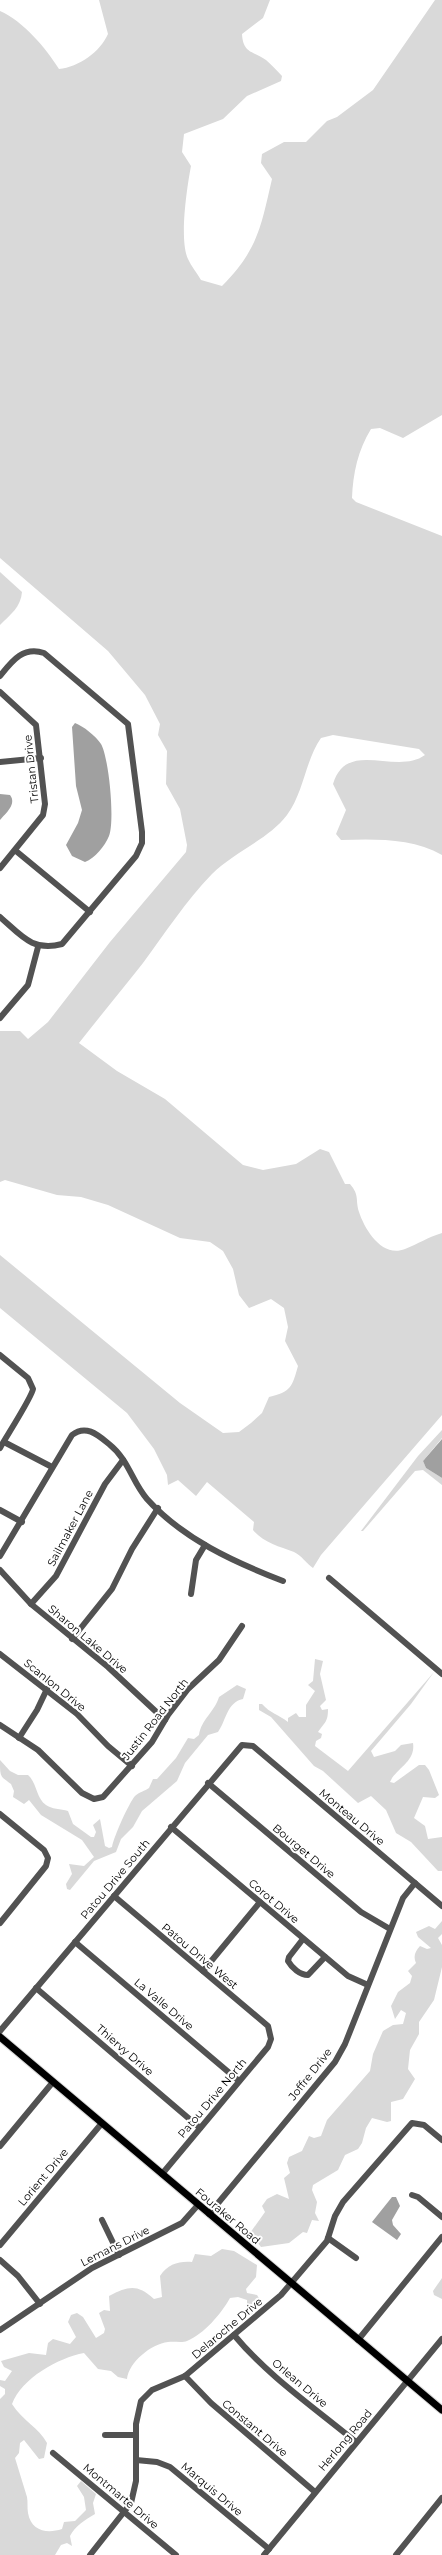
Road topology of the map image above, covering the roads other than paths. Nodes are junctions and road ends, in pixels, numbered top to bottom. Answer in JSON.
{"nodes":[{"id":1,"x":0,"y":676,"type":"edge"},
{"id":2,"x":0,"y":692,"type":"edge"},
{"id":3,"x":41,"y":758,"type":"junction"},
{"id":4,"x":0,"y":762,"type":"edge"},
{"id":5,"x":16,"y":850,"type":"junction"},
{"id":6,"x":0,"y":868,"type":"edge"},
{"id":7,"x":90,"y":912,"type":"junction"},
{"id":8,"x":0,"y":917,"type":"edge"},
{"id":9,"x":38,"y":947,"type":"junction"},
{"id":10,"x":0,"y":1018,"type":"edge"},
{"id":11,"x":0,"y":1355,"type":"edge"},
{"id":12,"x":4,"y":1442,"type":"junction"},
{"id":13,"x":0,"y":1448,"type":"edge"},
{"id":14,"x":124,"y":1460,"type":"junction"},
{"id":15,"x":52,"y":1467,"type":"junction"},
{"id":16,"x":158,"y":1508,"type":"junction"},
{"id":17,"x":0,"y":1510,"type":"edge"},
{"id":18,"x":22,"y":1522,"type":"junction"},
{"id":19,"x":205,"y":1545,"type":"junction"},
{"id":20,"x":0,"y":1556,"type":"edge"},
{"id":21,"x":0,"y":1570,"type":"edge"},
{"id":22,"x":330,"y":1578,"type":"dead end"},
{"id":23,"x":284,"y":1581,"type":"dead end"},
{"id":24,"x":191,"y":1594,"type":"dead end"},
{"id":25,"x":31,"y":1604,"type":"junction"},
{"id":26,"x":242,"y":1626,"type":"dead end"},
{"id":27,"x":72,"y":1639,"type":"junction"},
{"id":28,"x":0,"y":1654,"type":"edge"},
{"id":29,"x":442,"y":1674,"type":"edge"},
{"id":30,"x":47,"y":1689,"type":"junction"},
{"id":31,"x":165,"y":1720,"type":"junction"},
{"id":32,"x":0,"y":1725,"type":"edge"},
{"id":33,"x":19,"y":1738,"type":"junction"},
{"id":34,"x":248,"y":1744,"type":"joint"},
{"id":35,"x":132,"y":1766,"type":"junction"},
{"id":36,"x":208,"y":1784,"type":"junction"},
{"id":37,"x":0,"y":1814,"type":"edge"},
{"id":38,"x":171,"y":1827,"type":"junction"},
{"id":39,"x":414,"y":1883,"type":"junction"},
{"id":40,"x":114,"y":1896,"type":"junction"},
{"id":41,"x":260,"y":1902,"type":"junction"},
{"id":42,"x":442,"y":1906,"type":"edge"},
{"id":43,"x":0,"y":1923,"type":"edge"},
{"id":44,"x":390,"y":1929,"type":"junction"},
{"id":45,"x":303,"y":1939,"type":"junction"},
{"id":46,"x":75,"y":1942,"type":"junction"},
{"id":47,"x":325,"y":1957,"type":"junction"},
{"id":48,"x":203,"y":1971,"type":"junction"},
{"id":49,"x":368,"y":1985,"type":"junction"},
{"id":50,"x":36,"y":1988,"type":"junction"},
{"id":51,"x":0,"y":2031,"type":"edge"},
{"id":52,"x":271,"y":2034,"type":"joint"},
{"id":53,"x":0,"y":2037,"type":"edge"},
{"id":54,"x":53,"y":2082,"type":"junction"},
{"id":55,"x":239,"y":2082,"type":"junction"},
{"id":56,"x":102,"y":2123,"type":"junction"},
{"id":57,"x":200,"y":2128,"type":"junction"},
{"id":58,"x":442,"y":2140,"type":"edge"},
{"id":59,"x":0,"y":2146,"type":"edge"},
{"id":60,"x":162,"y":2174,"type":"junction"},
{"id":61,"x":412,"y":2195,"type":"dead end"},
{"id":62,"x":198,"y":2205,"type":"junction"},
{"id":63,"x":208,"y":2214,"type":"junction"},
{"id":64,"x":442,"y":2217,"type":"edge"},
{"id":65,"x":102,"y":2220,"type":"dead end"},
{"id":66,"x":442,"y":2237,"type":"edge"},
{"id":67,"x":328,"y":2238,"type":"junction"},
{"id":68,"x":0,"y":2244,"type":"edge"},
{"id":69,"x":119,"y":2255,"type":"junction"},
{"id":70,"x":356,"y":2258,"type":"dead end"},
{"id":71,"x":0,"y":2260,"type":"edge"},
{"id":72,"x":291,"y":2283,"type":"junction"},
{"id":73,"x":40,"y":2304,"type":"junction"},
{"id":74,"x":0,"y":2330,"type":"edge"},
{"id":75,"x":234,"y":2335,"type":"junction"},
{"id":76,"x":442,"y":2339,"type":"edge"},
{"id":77,"x":358,"y":2340,"type":"junction"},
{"id":78,"x":185,"y":2376,"type":"junction"},
{"id":79,"x":408,"y":2381,"type":"junction"},
{"id":80,"x":442,"y":2410,"type":"edge"},
{"id":81,"x":105,"y":2435,"type":"dead end"},
{"id":82,"x":136,"y":2435,"type":"junction"},
{"id":83,"x":356,"y":2442,"type":"junction"},
{"id":84,"x":53,"y":2453,"type":"dead end"},
{"id":85,"x":136,"y":2460,"type":"junction"},
{"id":86,"x":316,"y":2492,"type":"junction"},
{"id":87,"x":442,"y":2498,"type":"edge"},
{"id":88,"x":124,"y":2512,"type":"junction"},
{"id":89,"x":268,"y":2549,"type":"junction"},
{"id":90,"x":90,"y":2555,"type":"edge"},
{"id":91,"x":176,"y":2555,"type":"edge"},
{"id":92,"x":264,"y":2555,"type":"edge"},
{"id":93,"x":396,"y":2555,"type":"edge"}],
"edges":[{"from":1,"to":7,"type":"street"},
{"from":2,"to":3,"type":"street","name":"Tristan Drive"},
{"from":3,"to":4,"type":"street"},
{"from":3,"to":5,"type":"street","name":"Tristan Drive"},
{"from":5,"to":6,"type":"street","name":"Tristan Drive"},
{"from":5,"to":7,"type":"street"},
{"from":7,"to":9,"type":"street"},
{"from":8,"to":9,"type":"street"},
{"from":9,"to":10,"type":"street"},
{"from":11,"to":12,"type":"street"},
{"from":12,"to":13,"type":"street"},
{"from":12,"to":15,"type":"street"},
{"from":14,"to":15,"type":"street"},
{"from":14,"to":16,"type":"street"},
{"from":14,"to":25,"type":"street","name":"Sailmaker Lane"},
{"from":15,"to":18,"type":"street"},
{"from":16,"to":19,"type":"street"},
{"from":16,"to":27,"type":"street"},
{"from":17,"to":18,"type":"street"},
{"from":18,"to":20,"type":"street"},
{"from":19,"to":23,"type":"street"},
{"from":19,"to":24,"type":"street"},
{"from":21,"to":25,"type":"street","name":"Sharon Lake Drive"},
{"from":22,"to":29,"type":"street"},
{"from":25,"to":27,"type":"street","name":"Sharon Lake Drive"},
{"from":26,"to":31,"type":"street","name":"Justin Road North"},
{"from":27,"to":31,"type":"street","name":"Sharon Lake Drive"},
{"from":28,"to":30,"type":"street","name":"Scanlon Drive"},
{"from":30,"to":33,"type":"street"},
{"from":30,"to":35,"type":"street","name":"Scanlon Drive"},
{"from":31,"to":35,"type":"street","name":"Justin Road North"},
{"from":32,"to":33,"type":"street"},
{"from":33,"to":35,"type":"street","name":"Justin Road North"},
{"from":34,"to":36,"type":"street","name":"Patou Drive South"},
{"from":34,"to":39,"type":"street","name":"Monteau Drive"},
{"from":36,"to":38,"type":"street","name":"Patou Drive South"},
{"from":36,"to":44,"type":"street","name":"Bourget Drive"},
{"from":37,"to":43,"type":"street"},
{"from":38,"to":40,"type":"street","name":"Patou Drive South"},
{"from":38,"to":41,"type":"street","name":"Corot Drive"},
{"from":39,"to":42,"type":"street","name":"Monteau Drive"},
{"from":39,"to":44,"type":"street","name":"Joffre Drive"},
{"from":40,"to":46,"type":"street","name":"Patou Drive South"},
{"from":40,"to":48,"type":"street","name":"Patou Drive West"},
{"from":41,"to":45,"type":"street","name":"Corot Drive"},
{"from":41,"to":48,"type":"street"},
{"from":44,"to":49,"type":"street","name":"Joffre Drive"},
{"from":45,"to":47,"type":"street","name":"Corot Drive"},
{"from":45,"to":47,"type":"street"},
{"from":46,"to":50,"type":"street","name":"Patou Drive South"},
{"from":46,"to":55,"type":"street","name":"La Valle Drive"},
{"from":47,"to":49,"type":"street","name":"Corot Drive"},
{"from":48,"to":52,"type":"street","name":"Patou Drive West"},
{"from":49,"to":63,"type":"street","name":"Joffre Drive"},
{"from":50,"to":51,"type":"street","name":"Patou Drive South"},
{"from":50,"to":57,"type":"street","name":"Thiervy Drive"},
{"from":52,"to":55,"type":"street","name":"Patou Drive North"},
{"from":53,"to":54,"type":"main road","name":"Fouraker Road"},
{"from":54,"to":56,"type":"main road","name":"Fouraker Road"},
{"from":54,"to":59,"type":"street"},
{"from":55,"to":57,"type":"street","name":"Patou Drive North"},
{"from":56,"to":60,"type":"main road","name":"Fouraker Road"},
{"from":56,"to":68,"type":"street","name":"Lorient Drive"},
{"from":57,"to":60,"type":"street","name":"Patou Drive North"},
{"from":58,"to":67,"type":"street","name":"Delaroche Drive"},
{"from":60,"to":62,"type":"main road","name":"Fouraker Road"},
{"from":61,"to":64,"type":"street"},
{"from":62,"to":63,"type":"main road","name":"Fouraker Road"},
{"from":62,"to":69,"type":"street","name":"Lemans Drive"},
{"from":63,"to":72,"type":"main road","name":"Fouraker Road"},
{"from":65,"to":69,"type":"street"},
{"from":66,"to":77,"type":"street"},
{"from":67,"to":70,"type":"street"},
{"from":67,"to":72,"type":"street","name":"Delaroche Drive"},
{"from":69,"to":73,"type":"street","name":"Lemans Drive"},
{"from":71,"to":73,"type":"street"},
{"from":72,"to":75,"type":"street","name":"Delaroche Drive"},
{"from":72,"to":77,"type":"main road","name":"Fouraker Road"},
{"from":73,"to":74,"type":"street","name":"Lemans Drive"},
{"from":75,"to":78,"type":"street","name":"Delaroche Drive"},
{"from":75,"to":83,"type":"street","name":"Orlean Drive"},
{"from":76,"to":79,"type":"street","name":"Herlong Road"},
{"from":77,"to":79,"type":"main road","name":"Fouraker Road"},
{"from":78,"to":82,"type":"street","name":"Delaroche Drive"},
{"from":78,"to":86,"type":"street","name":"Constant Drive"},
{"from":79,"to":80,"type":"main road","name":"Fouraker Road"},
{"from":79,"to":83,"type":"street","name":"Herlong Road"},
{"from":81,"to":82,"type":"street"},
{"from":82,"to":85,"type":"street","name":"Delaroche Drive"},
{"from":83,"to":86,"type":"street","name":"Herlong Road"},
{"from":84,"to":88,"type":"street","name":"Montmarte Drive"},
{"from":85,"to":88,"type":"street","name":"Delaroche Drive"},
{"from":85,"to":89,"type":"street","name":"Marquis Drive"},
{"from":86,"to":89,"type":"street","name":"Herlong Road"},
{"from":87,"to":93,"type":"street"},
{"from":88,"to":90,"type":"street","name":"Delaroche Drive"},
{"from":88,"to":91,"type":"street","name":"Montmarte Drive"},
{"from":89,"to":92,"type":"street","name":"Herlong Road"}]}
